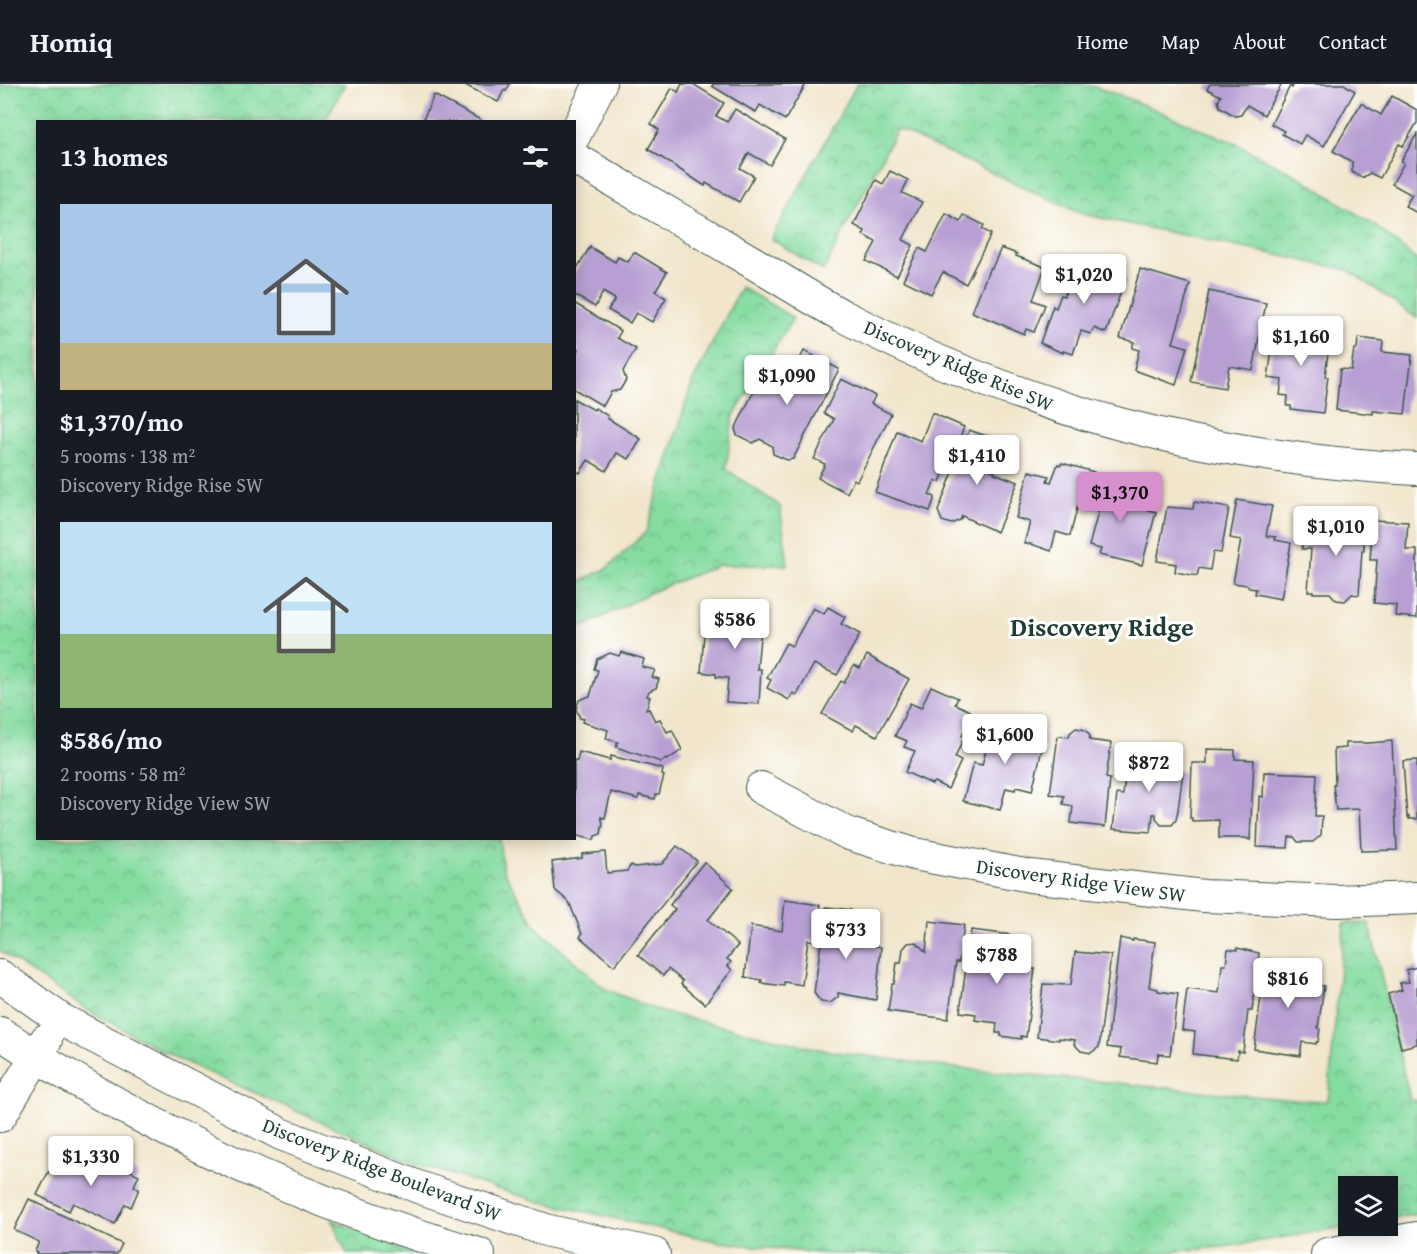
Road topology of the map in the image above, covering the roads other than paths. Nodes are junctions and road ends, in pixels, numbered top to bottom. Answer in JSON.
{"nodes":[{"id":1,"x":600,"y":84,"type":"edge"},
{"id":2,"x":576,"y":132,"type":"edge"},
{"id":3,"x":576,"y":159,"type":"edge"},
{"id":4,"x":1417,"y":469,"type":"edge"},
{"id":5,"x":761,"y":788,"type":"dead end"},
{"id":6,"x":1417,"y":898,"type":"edge"},
{"id":7,"x":0,"y":976,"type":"edge"},
{"id":8,"x":60,"y":1019,"type":"junction"},
{"id":9,"x":0,"y":1033,"type":"edge"},
{"id":10,"x":35,"y":1056,"type":"junction"},
{"id":11,"x":0,"y":1116,"type":"edge"},
{"id":12,"x":1417,"y":1238,"type":"edge"},
{"id":13,"x":479,"y":1254,"type":"edge"},
{"id":14,"x":654,"y":1254,"type":"edge"},
{"id":15,"x":1327,"y":1254,"type":"edge"}],
"edges":[{"from":1,"to":2,"type":"street"},
{"from":3,"to":4,"type":"street","name":"Discovery Ridge Rise SW"},
{"from":5,"to":6,"type":"street","name":"Discovery Ridge View SW"},
{"from":7,"to":8,"type":"street","name":"Discovery Ridge Boulevard SW"},
{"from":8,"to":10,"type":"street"},
{"from":8,"to":14,"type":"street","name":"Discovery Ridge Boulevard SW"},
{"from":9,"to":10,"type":"street"},
{"from":10,"to":11,"type":"street"},
{"from":10,"to":13,"type":"street"},
{"from":12,"to":15,"type":"street"}]}
